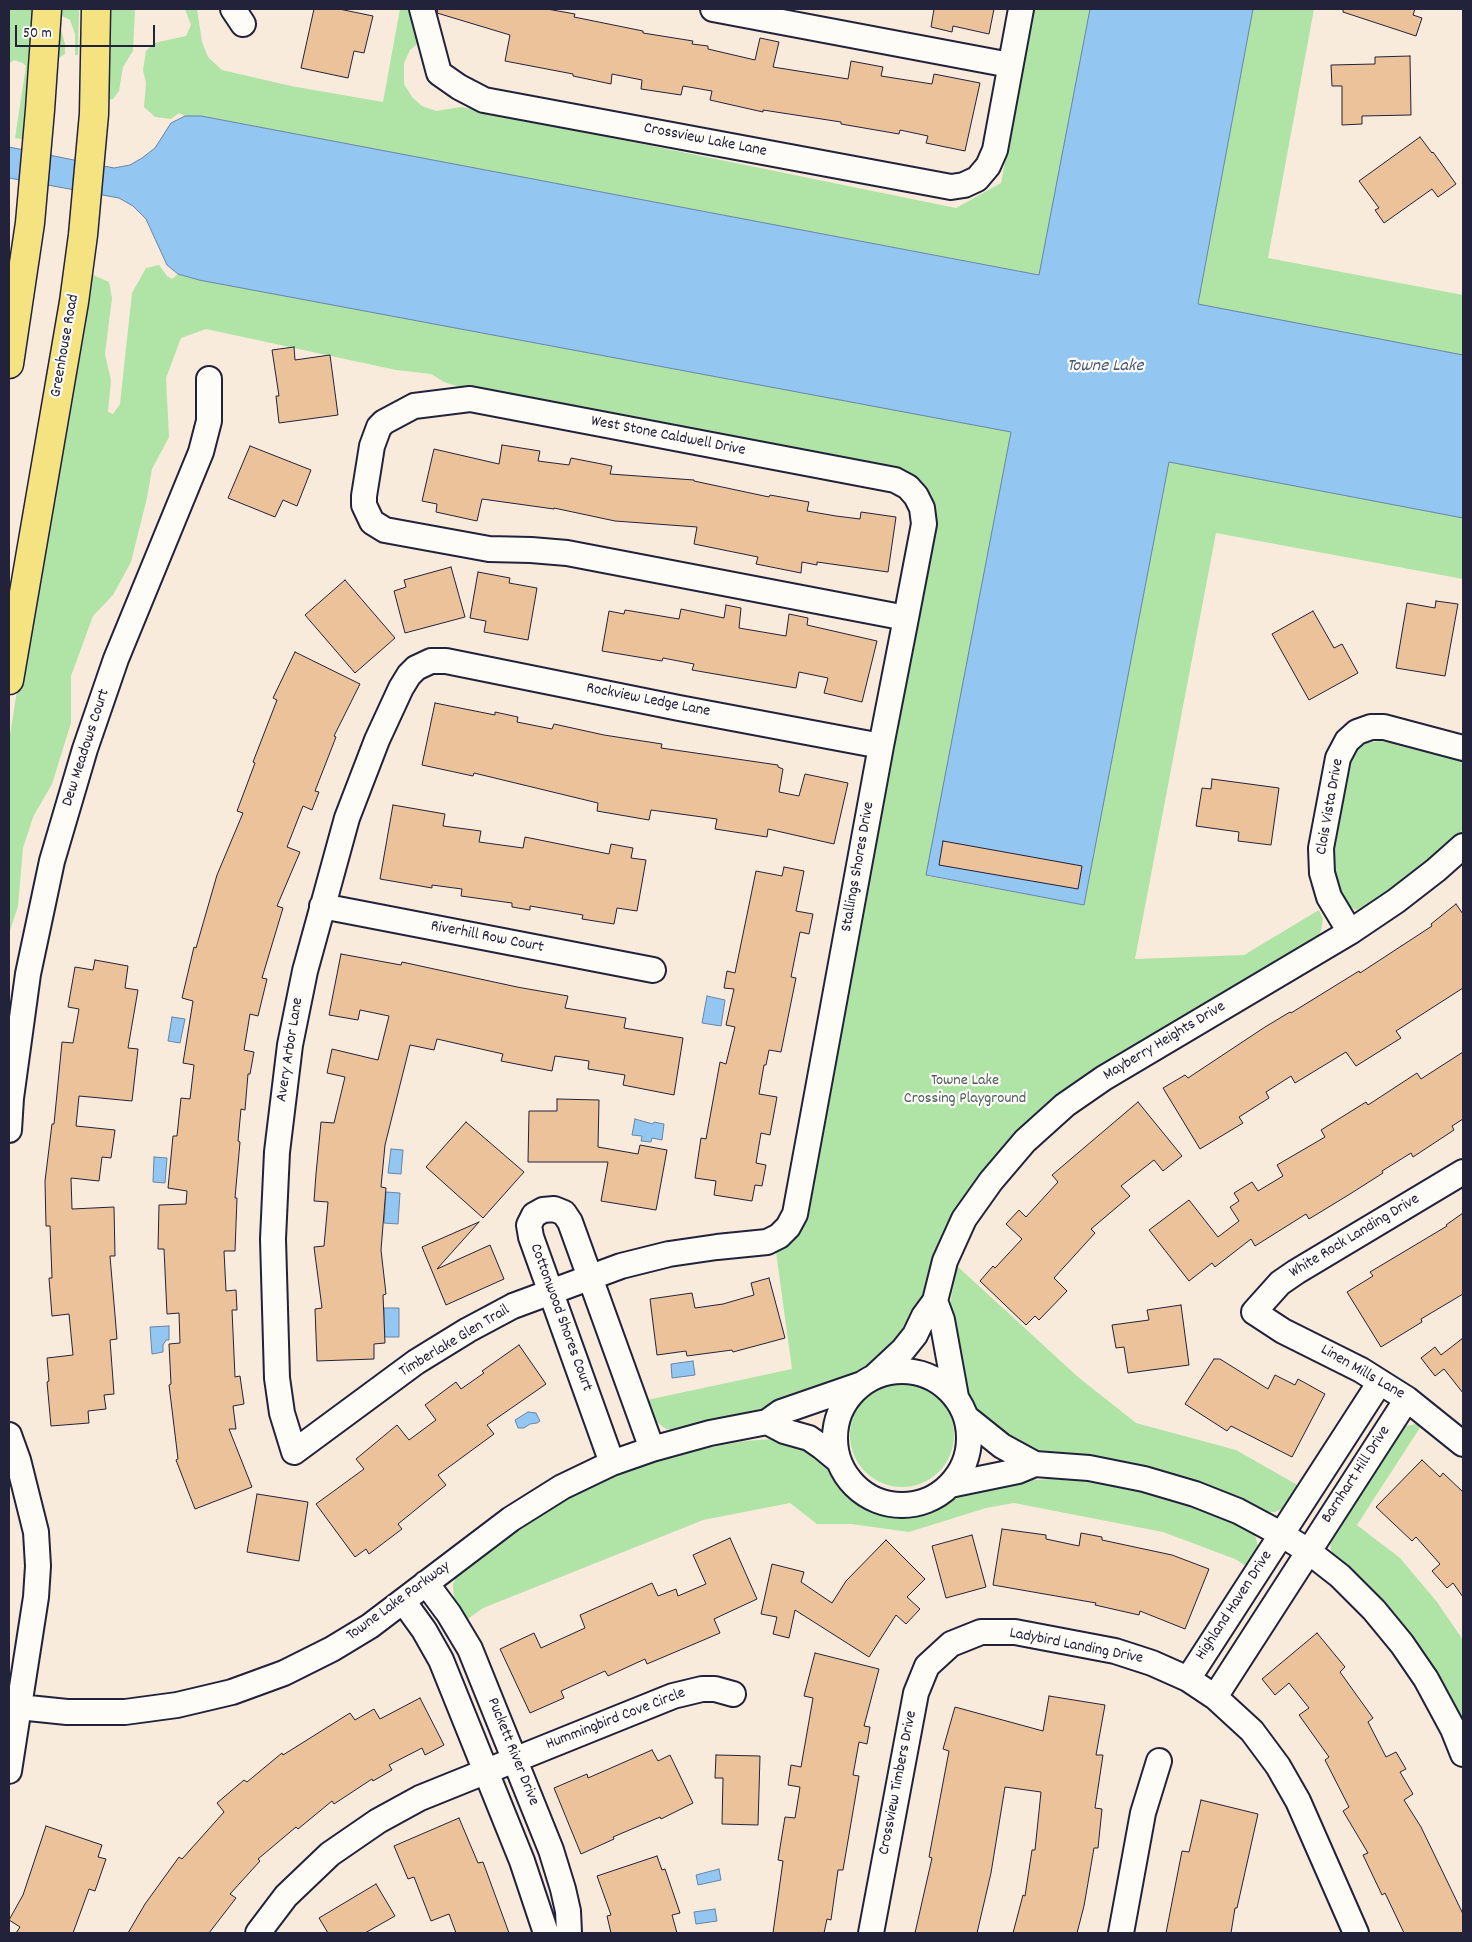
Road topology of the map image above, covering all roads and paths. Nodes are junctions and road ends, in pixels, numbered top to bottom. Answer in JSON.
{"nodes":[{"id":1,"x":47,"y":9,"type":"edge"},
{"id":2,"x":96,"y":9,"type":"edge"},
{"id":3,"x":422,"y":9,"type":"edge"},
{"id":4,"x":713,"y":9,"type":"edge"},
{"id":5,"x":1021,"y":9,"type":"edge"},
{"id":6,"x":1010,"y":65,"type":"junction"},
{"id":7,"x":9,"y":364,"type":"edge"},
{"id":8,"x":209,"y":379,"type":"dead end"},
{"id":9,"x":916,"y":496,"type":"joint"},
{"id":10,"x":906,"y":618,"type":"junction"},
{"id":11,"x":416,"y":668,"type":"joint"},
{"id":12,"x":9,"y":680,"type":"edge"},
{"id":13,"x":880,"y":746,"type":"junction"},
{"id":14,"x":1463,"y":748,"type":"edge"},
{"id":15,"x":1463,"y":846,"type":"edge"},
{"id":16,"x":322,"y":906,"type":"junction"},
{"id":17,"x":1350,"y":932,"type":"junction"},
{"id":18,"x":653,"y":970,"type":"dead end"},
{"id":19,"x":9,"y":1130,"type":"edge"},
{"id":20,"x":1463,"y":1172,"type":"edge"},
{"id":21,"x":779,"y":1236,"type":"joint"},
{"id":22,"x":590,"y":1277,"type":"junction"},
{"id":23,"x":550,"y":1292,"type":"junction"},
{"id":24,"x":935,"y":1301,"type":"junction"},
{"id":25,"x":1254,"y":1312,"type":"joint"},
{"id":26,"x":868,"y":1380,"type":"junction"},
{"id":27,"x":1380,"y":1382,"type":"junction"},
{"id":28,"x":956,"y":1397,"type":"junction"},
{"id":29,"x":1407,"y":1399,"type":"junction"},
{"id":30,"x":967,"y":1418,"type":"junction"},
{"id":31,"x":767,"y":1422,"type":"junction"},
{"id":32,"x":9,"y":1435,"type":"edge"},
{"id":33,"x":1463,"y":1444,"type":"edge"},
{"id":34,"x":652,"y":1449,"type":"junction"},
{"id":35,"x":294,"y":1452,"type":"joint"},
{"id":36,"x":839,"y":1461,"type":"junction"},
{"id":37,"x":612,"y":1463,"type":"junction"},
{"id":38,"x":1035,"y":1464,"type":"junction"},
{"id":39,"x":950,"y":1485,"type":"junction"},
{"id":40,"x":1281,"y":1534,"type":"junction"},
{"id":41,"x":1308,"y":1551,"type":"junction"},
{"id":42,"x":426,"y":1583,"type":"junction"},
{"id":43,"x":403,"y":1601,"type":"junction"},
{"id":44,"x":951,"y":1644,"type":"joint"},
{"id":45,"x":1188,"y":1679,"type":"junction"},
{"id":46,"x":733,"y":1694,"type":"dead end"},
{"id":47,"x":1215,"y":1697,"type":"junction"},
{"id":48,"x":14,"y":1707,"type":"edge"},
{"id":49,"x":1463,"y":1754,"type":"edge"},
{"id":50,"x":1159,"y":1761,"type":"dead end"},
{"id":51,"x":500,"y":1765,"type":"junction"},
{"id":52,"x":9,"y":1771,"type":"edge"},
{"id":53,"x":262,"y":1932,"type":"edge"},
{"id":54,"x":546,"y":1933,"type":"edge"},
{"id":55,"x":569,"y":1933,"type":"edge"},
{"id":56,"x":871,"y":1933,"type":"edge"},
{"id":57,"x":1121,"y":1933,"type":"edge"},
{"id":58,"x":1356,"y":1933,"type":"edge"}],
"edges":[{"from":1,"to":7,"type":"main road"},
{"from":2,"to":12,"type":"main road","name":"Greenhouse Road"},
{"from":3,"to":6,"type":"street","name":"Crossview Lake Lane"},
{"from":4,"to":6,"type":"street"},
{"from":5,"to":6,"type":"street"},
{"from":8,"to":19,"type":"street","name":"Dew Meadows Court"},
{"from":9,"to":10,"type":"street","name":"Stallings Shores Drive"},
{"from":9,"to":10,"type":"street","name":"West Stone Caldwell Drive"},
{"from":10,"to":13,"type":"street","name":"Stallings Shores Drive"},
{"from":11,"to":13,"type":"street","name":"Rockview Ledge Lane"},
{"from":11,"to":16,"type":"street","name":"Avery Arbor Lane"},
{"from":13,"to":21,"type":"street","name":"Stallings Shores Drive"},
{"from":14,"to":17,"type":"street","name":"Clois Vista Drive"},
{"from":15,"to":17,"type":"street","name":"Mayberry Heights Drive"},
{"from":16,"to":18,"type":"street","name":"Riverhill Row Court"},
{"from":16,"to":35,"type":"street","name":"Avery Arbor Lane"},
{"from":17,"to":24,"type":"street","name":"Mayberry Heights Drive"},
{"from":20,"to":25,"type":"street","name":"White Rock Landing Drive"},
{"from":21,"to":22,"type":"street","name":"Timberlake Glen Trail"},
{"from":22,"to":23,"type":"street","name":"Timberlake Glen Trail"},
{"from":22,"to":23,"type":"street","name":"Cottonwood Shores Court"},
{"from":22,"to":34,"type":"street","name":"Cottonwood Shores Court"},
{"from":23,"to":35,"type":"street","name":"Timberlake Glen Trail"},
{"from":23,"to":37,"type":"street","name":"Cottonwood Shores Court"},
{"from":24,"to":26,"type":"street","name":"Mayberry Heights Drive"},
{"from":24,"to":28,"type":"street"},
{"from":25,"to":27,"type":"street","name":"Linen Mills Lane"},
{"from":26,"to":28,"type":"street"},
{"from":26,"to":31,"type":"street","name":"Towne Lake Parkway"},
{"from":26,"to":36,"type":"street"},
{"from":27,"to":29,"type":"street","name":"Linen Mills Lane"},
{"from":27,"to":40,"type":"street","name":"Barnhart Hill Drive"},
{"from":28,"to":30,"type":"street"},
{"from":29,"to":33,"type":"street","name":"Linen Mills Lane"},
{"from":29,"to":41,"type":"street","name":"Barnhart Hill Drive"},
{"from":30,"to":38,"type":"street"},
{"from":30,"to":39,"type":"street"},
{"from":31,"to":34,"type":"street","name":"Towne Lake Parkway"},
{"from":31,"to":36,"type":"street"},
{"from":32,"to":48,"type":"street"},
{"from":34,"to":37,"type":"street","name":"Towne Lake Parkway"},
{"from":36,"to":39,"type":"street"},
{"from":37,"to":42,"type":"street","name":"Towne Lake Parkway"},
{"from":38,"to":39,"type":"street"},
{"from":38,"to":40,"type":"street"},
{"from":40,"to":41,"type":"street"},
{"from":40,"to":45,"type":"street","name":"Highland Haven Drive"},
{"from":41,"to":47,"type":"street","name":"Highland Haven Drive"},
{"from":41,"to":49,"type":"street"},
{"from":42,"to":43,"type":"street","name":"Towne Lake Parkway"},
{"from":42,"to":51,"type":"street","name":"Puckett River Drive"},
{"from":43,"to":48,"type":"street","name":"Towne Lake Parkway"},
{"from":43,"to":51,"type":"street","name":"Puckett River Drive"},
{"from":44,"to":45,"type":"street","name":"Ladybird Landing Drive"},
{"from":44,"to":56,"type":"street","name":"Crossview Timbers Drive"},
{"from":45,"to":47,"type":"street","name":"Ladybird Landing Drive"},
{"from":46,"to":51,"type":"street","name":"Hummingbird Cove Circle"},
{"from":47,"to":58,"type":"street","name":"Ladybird Landing Drive"},
{"from":48,"to":52,"type":"street"},
{"from":50,"to":57,"type":"street"},
{"from":51,"to":53,"type":"street","name":"Hummingbird Cove Circle"},
{"from":51,"to":54,"type":"street","name":"Puckett River Drive"},
{"from":51,"to":55,"type":"street","name":"Puckett River Drive"}]}
